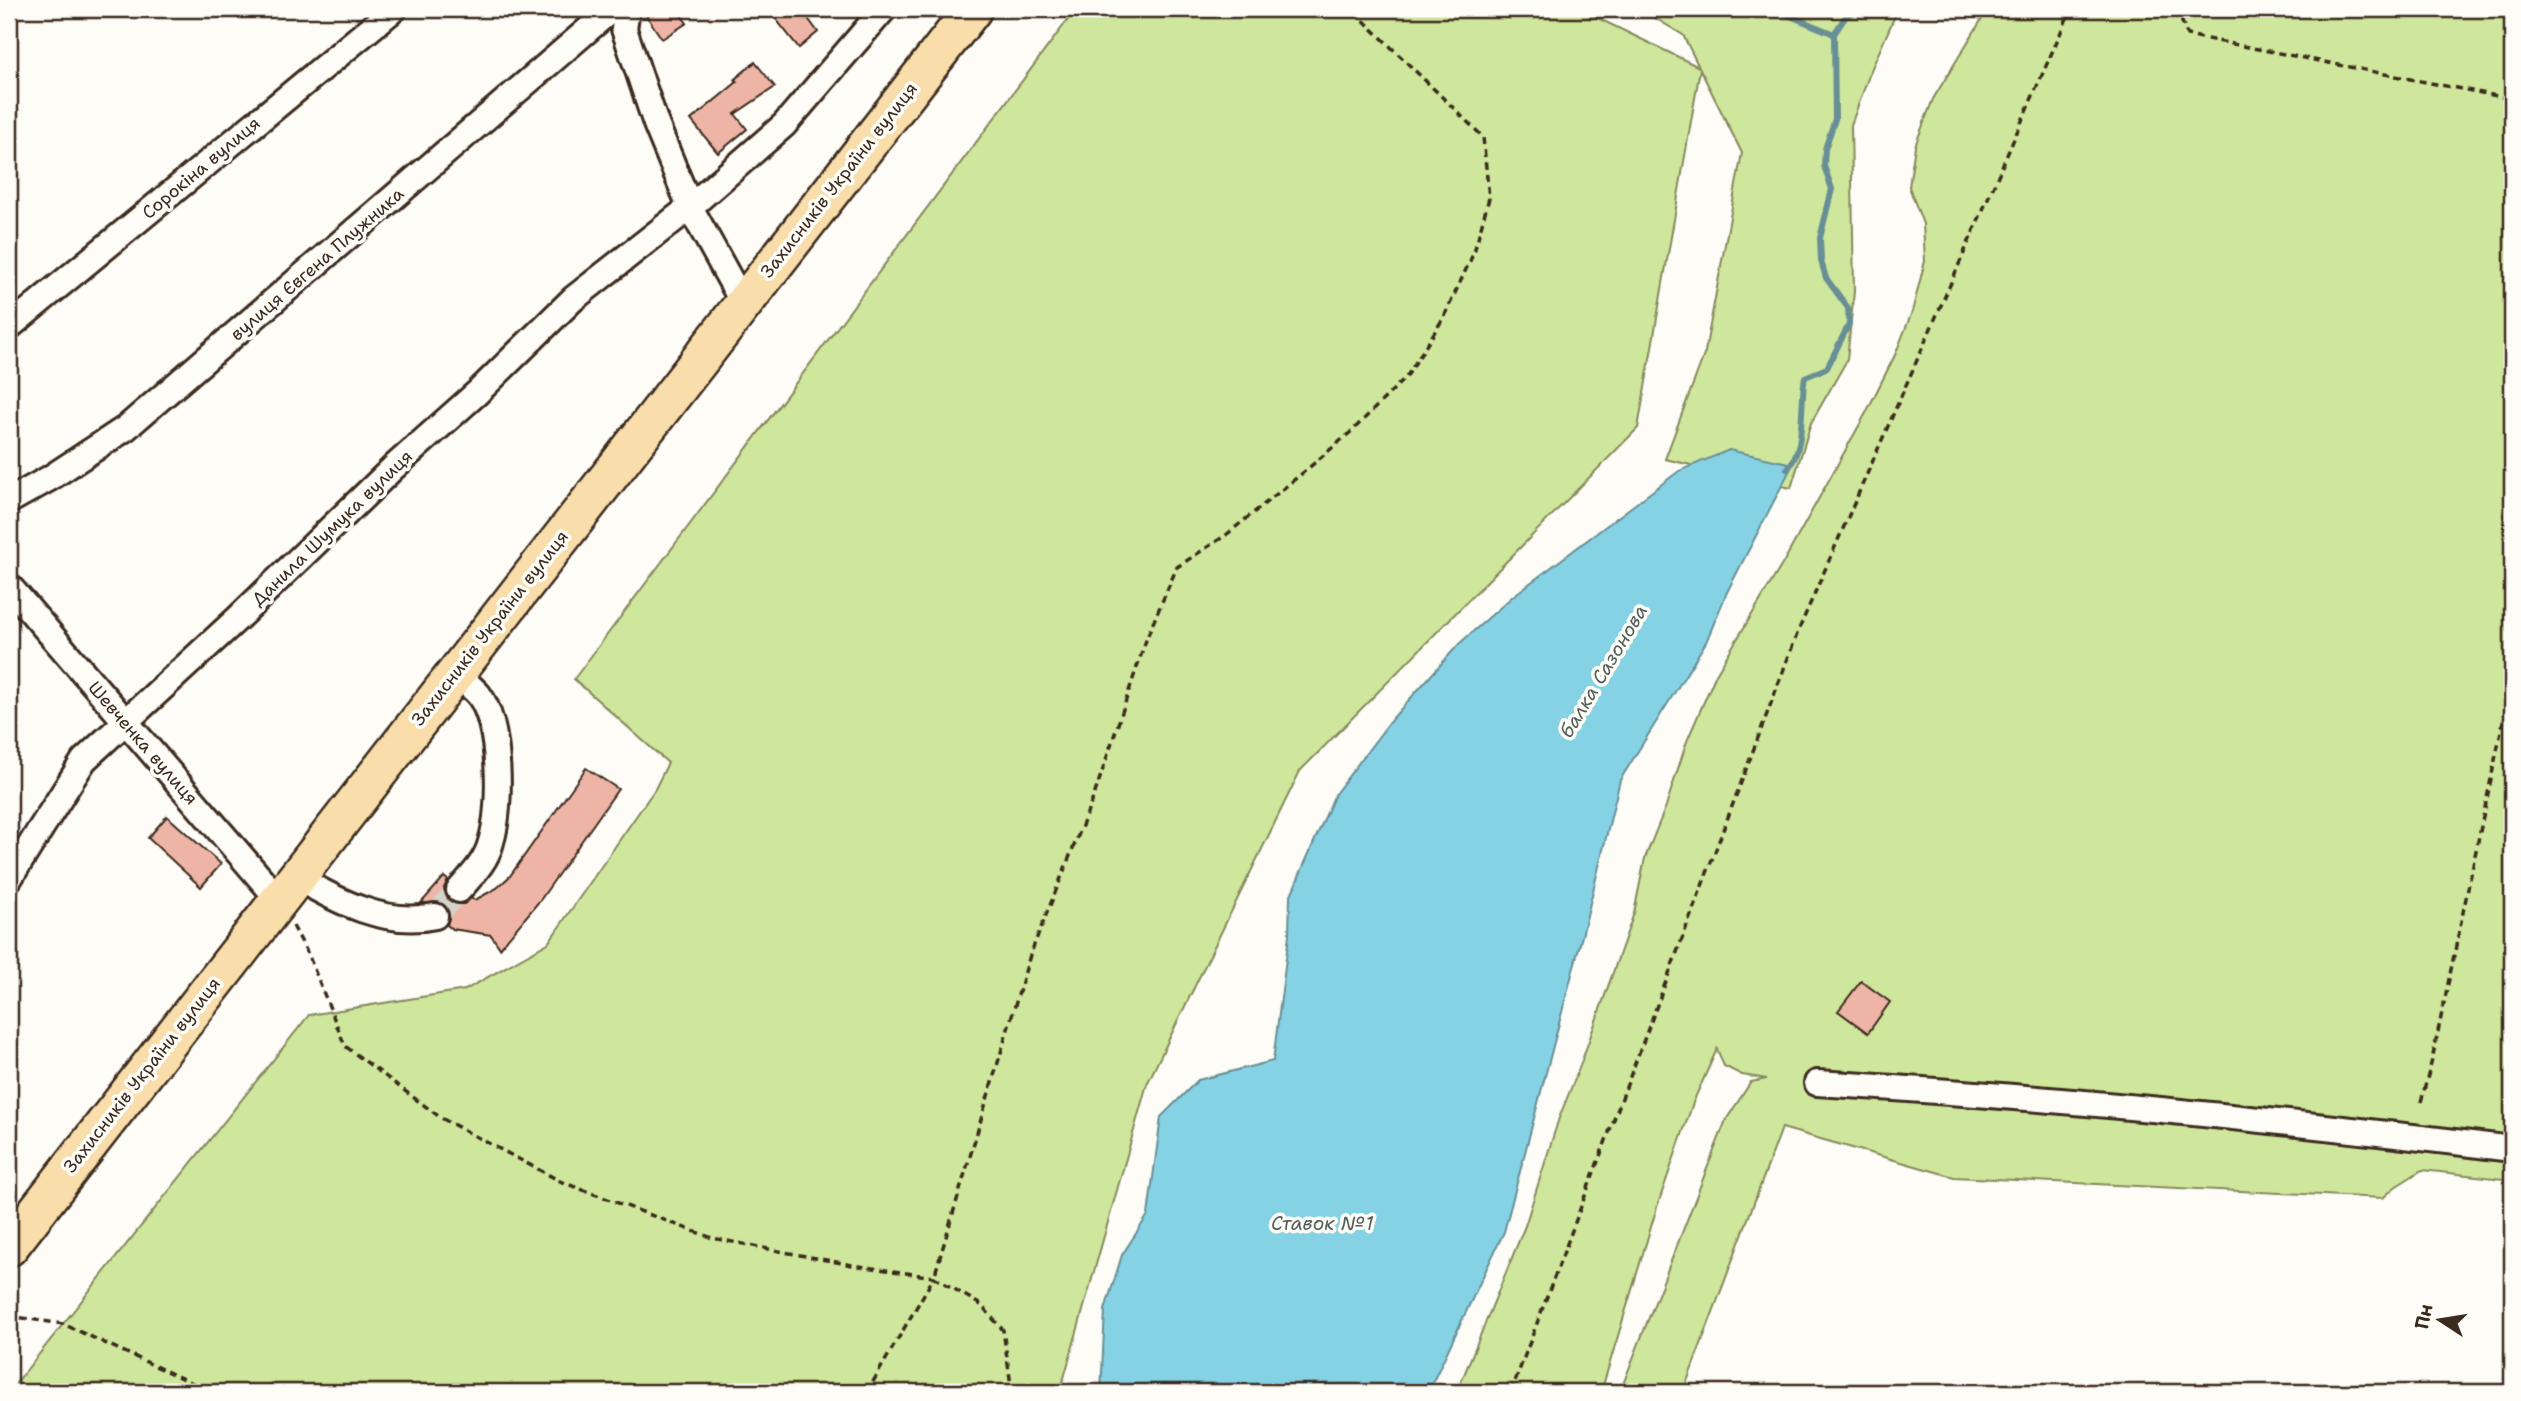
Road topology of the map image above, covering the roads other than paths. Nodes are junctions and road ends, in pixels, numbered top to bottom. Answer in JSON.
{"nodes":[{"id":1,"x":394,"y":9,"type":"edge"},
{"id":2,"x":612,"y":9,"type":"edge"},
{"id":3,"x":627,"y":9,"type":"edge"},
{"id":4,"x":884,"y":9,"type":"edge"},
{"id":5,"x":973,"y":9,"type":"edge"},
{"id":6,"x":690,"y":207,"type":"junction"},
{"id":7,"x":743,"y":303,"type":"junction"},
{"id":8,"x":9,"y":327,"type":"edge"},
{"id":9,"x":9,"y":501,"type":"edge"},
{"id":10,"x":9,"y":586,"type":"edge"},
{"id":11,"x":455,"y":673,"type":"junction"},
{"id":12,"x":124,"y":721,"type":"junction"},
{"id":13,"x":9,"y":879,"type":"edge"},
{"id":14,"x":287,"y":889,"type":"junction"},
{"id":15,"x":459,"y":890,"type":"tunnel mouth"},
{"id":16,"x":435,"y":915,"type":"tunnel mouth"},
{"id":17,"x":1817,"y":1083,"type":"dead end"},
{"id":18,"x":2512,"y":1149,"type":"edge"},
{"id":19,"x":9,"y":1247,"type":"edge"}],
"edges":[{"from":1,"to":8,"type":"street","name":"Сорокіна вулиця"},
{"from":2,"to":9,"type":"street","name":"вулиця Євгена Плужника"},
{"from":3,"to":6,"type":"street"},
{"from":4,"to":6,"type":"street","name":"Данила Шумука вулиця"},
{"from":5,"to":7,"type":"highway","name":"Захисників України вулиця"},
{"from":6,"to":7,"type":"street"},
{"from":6,"to":12,"type":"street","name":"Данила Шумука вулиця"},
{"from":7,"to":11,"type":"highway","name":"Захисників України вулиця"},
{"from":10,"to":12,"type":"street","name":"Шевченка вулиця"},
{"from":11,"to":14,"type":"highway","name":"Захисників України вулиця"},
{"from":11,"to":15,"type":"street"},
{"from":12,"to":13,"type":"street","name":"Данила Шумука вулиця"},
{"from":12,"to":14,"type":"street","name":"Шевченка вулиця"},
{"from":14,"to":16,"type":"street","name":"Шевченка вулиця"},
{"from":14,"to":19,"type":"highway","name":"Захисників України вулиця"},
{"from":17,"to":18,"type":"street"}]}
